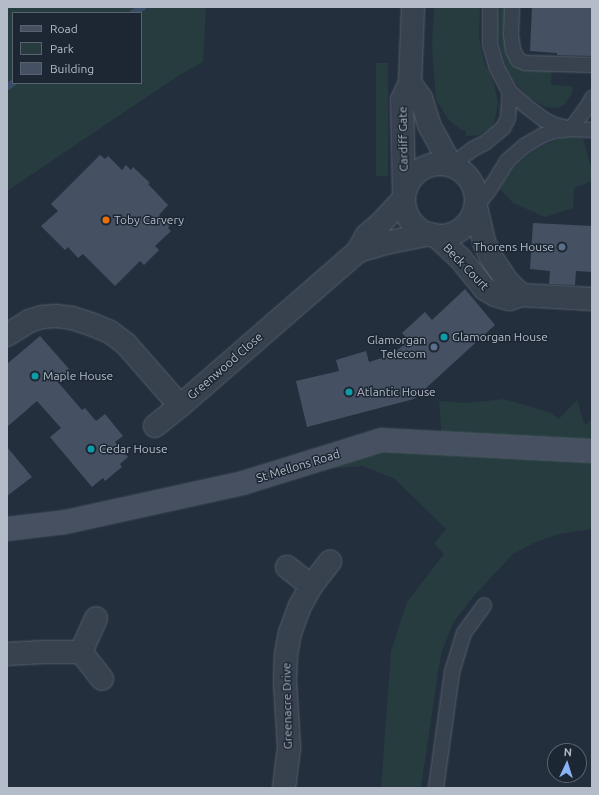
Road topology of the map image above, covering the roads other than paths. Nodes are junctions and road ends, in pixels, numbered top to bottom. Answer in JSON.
{"nodes":[{"id":1,"x":413,"y":7,"type":"edge"},
{"id":2,"x":490,"y":7,"type":"edge"},
{"id":3,"x":512,"y":7,"type":"edge"},
{"id":4,"x":592,"y":65,"type":"edge"},
{"id":5,"x":410,"y":83,"type":"junction"},
{"id":6,"x":510,"y":92,"type":"junction"},
{"id":7,"x":591,"y":104,"type":"edge"},
{"id":8,"x":571,"y":129,"type":"junction"},
{"id":9,"x":592,"y":130,"type":"edge"},
{"id":10,"x":451,"y":164,"type":"junction"},
{"id":11,"x":404,"y":197,"type":"junction"},
{"id":12,"x":476,"y":207,"type":"junction"},
{"id":13,"x":433,"y":235,"type":"junction"},
{"id":14,"x":358,"y":251,"type":"junction"},
{"id":15,"x":521,"y":295,"type":"junction"},
{"id":16,"x":592,"y":299,"type":"edge"},
{"id":17,"x":7,"y":335,"type":"edge"},
{"id":18,"x":180,"y":406,"type":"junction"},
{"id":19,"x":155,"y":426,"type":"dead end"},
{"id":20,"x":592,"y":451,"type":"edge"},
{"id":21,"x":7,"y":529,"type":"edge"},
{"id":22,"x":330,"y":562,"type":"dead end"},
{"id":23,"x":287,"y":567,"type":"dead end"},
{"id":24,"x":311,"y":586,"type":"junction"},
{"id":25,"x":484,"y":605,"type":"dead end"},
{"id":26,"x":96,"y":618,"type":"dead end"},
{"id":27,"x":81,"y":652,"type":"junction"},
{"id":28,"x":7,"y":654,"type":"edge"},
{"id":29,"x":102,"y":679,"type":"dead end"},
{"id":30,"x":284,"y":788,"type":"edge"},
{"id":31,"x":436,"y":788,"type":"edge"}],
"edges":[{"from":1,"to":5,"type":"street","name":"Cardiff Gate"},
{"from":2,"to":6,"type":"lane"},
{"from":3,"to":4,"type":"lane"},
{"from":5,"to":10,"type":"street","name":"Cardiff Gate"},
{"from":5,"to":11,"type":"street","name":"Cardiff Gate"},
{"from":6,"to":8,"type":"lane"},
{"from":6,"to":10,"type":"lane"},
{"from":7,"to":8,"type":"lane"},
{"from":8,"to":9,"type":"lane"},
{"from":8,"to":12,"type":"lane"},
{"from":10,"to":11,"type":"street","name":"Cardiff Gate"},
{"from":10,"to":12,"type":"street","name":"Cardiff Gate"},
{"from":11,"to":13,"type":"street","name":"Cardiff Gate"},
{"from":11,"to":14,"type":"street","name":"Greenwood Close"},
{"from":12,"to":13,"type":"street"},
{"from":12,"to":15,"type":"street","name":"Beck Court"},
{"from":13,"to":14,"type":"street","name":"Greenwood Close"},
{"from":13,"to":15,"type":"street","name":"Beck Court"},
{"from":14,"to":18,"type":"street","name":"Greenwood Close"},
{"from":15,"to":16,"type":"street","name":"Beck Court"},
{"from":17,"to":18,"type":"street","name":"Greenwood Close"},
{"from":18,"to":19,"type":"street"},
{"from":20,"to":21,"type":"main road","name":"St Mellons Road"},
{"from":22,"to":24,"type":"street","name":"Greenacre Drive"},
{"from":23,"to":24,"type":"street"},
{"from":24,"to":30,"type":"street","name":"Greenacre Drive"},
{"from":25,"to":31,"type":"lane"},
{"from":26,"to":27,"type":"street"},
{"from":27,"to":28,"type":"street"},
{"from":27,"to":29,"type":"street"}]}
